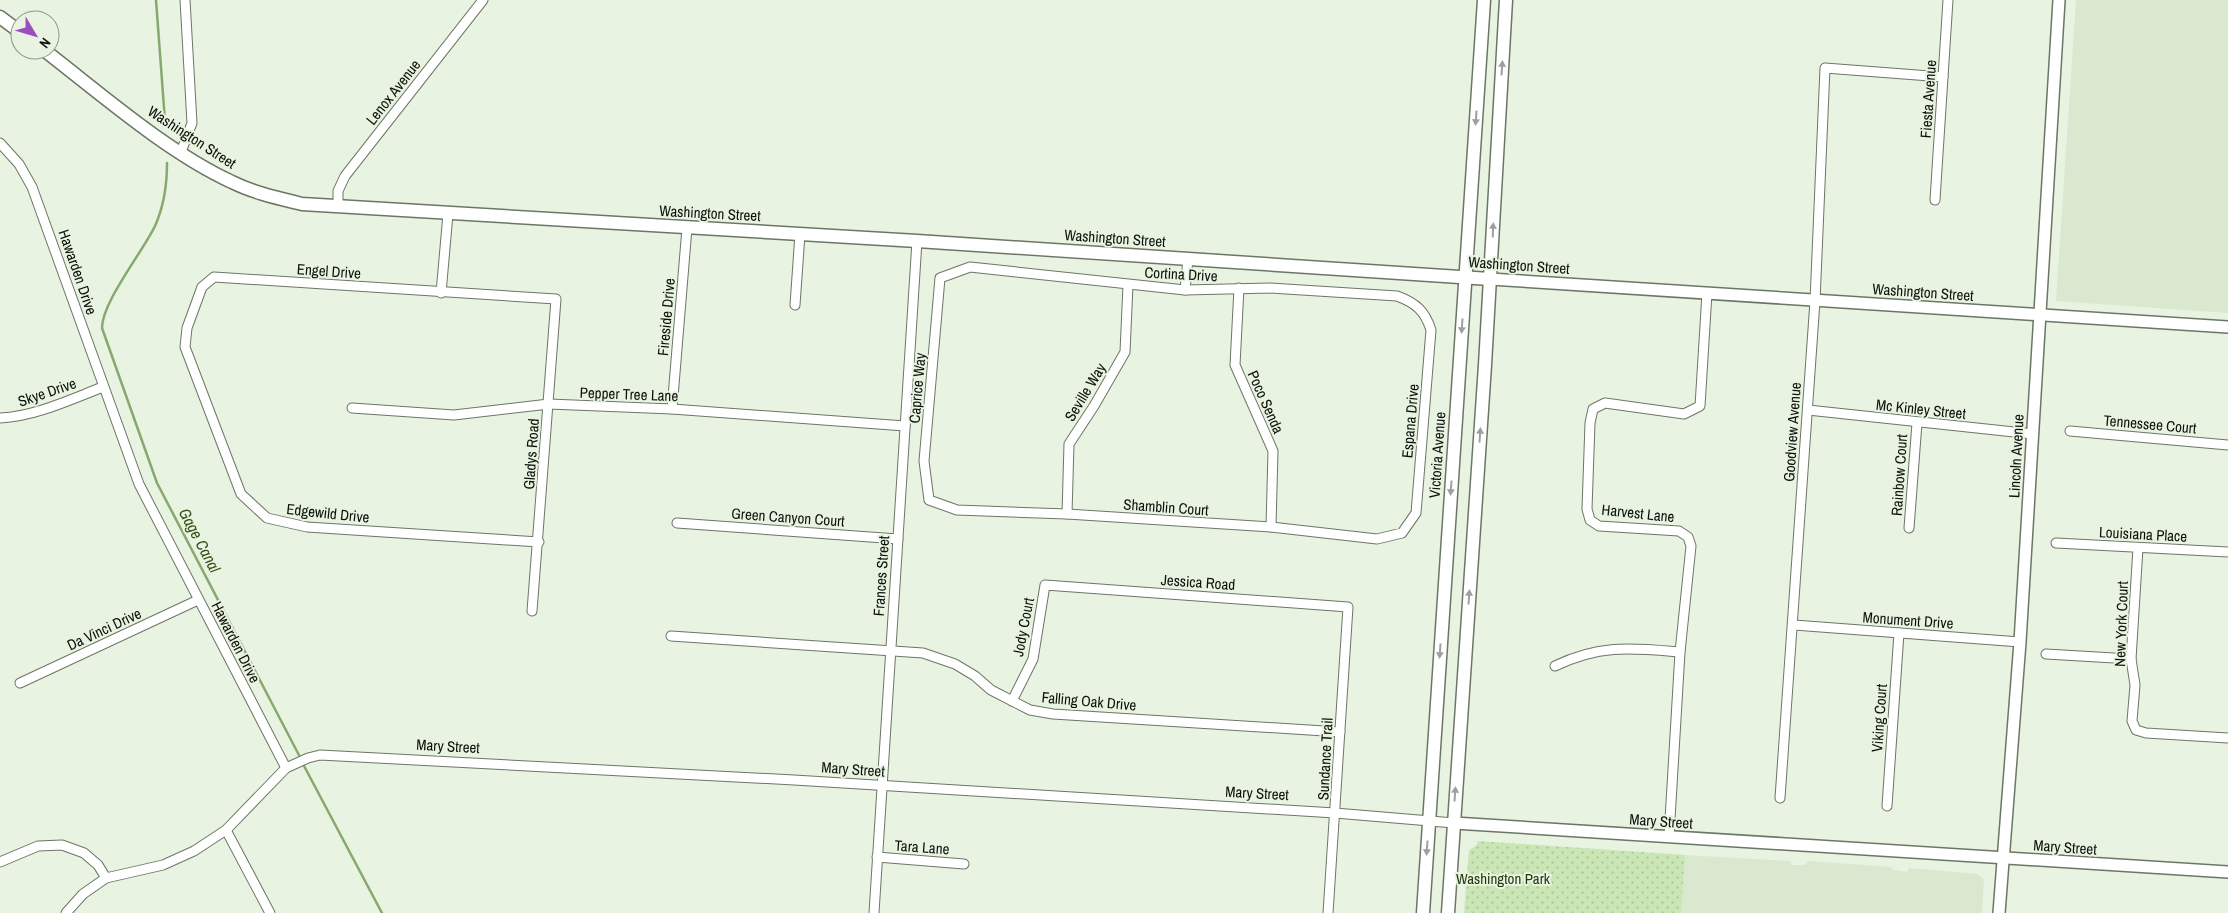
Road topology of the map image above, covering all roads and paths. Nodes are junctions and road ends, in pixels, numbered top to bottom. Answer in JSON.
{"nodes":[{"id":1,"x":184,"y":0,"type":"edge"},
{"id":2,"x":483,"y":0,"type":"edge"},
{"id":3,"x":1484,"y":0,"type":"edge"},
{"id":4,"x":1506,"y":0,"type":"edge"},
{"id":5,"x":1948,"y":0,"type":"edge"},
{"id":6,"x":2059,"y":0,"type":"edge"},
{"id":7,"x":57,"y":60,"type":"edge"},
{"id":8,"x":1943,"y":77,"type":"junction"},
{"id":9,"x":0,"y":143,"type":"edge"},
{"id":10,"x":181,"y":152,"type":"junction"},
{"id":11,"x":1935,"y":200,"type":"dead end"},
{"id":12,"x":338,"y":207,"type":"junction"},
{"id":13,"x":448,"y":214,"type":"junction"},
{"id":14,"x":687,"y":228,"type":"junction"},
{"id":15,"x":800,"y":234,"type":"junction"},
{"id":16,"x":917,"y":240,"type":"junction"},
{"id":17,"x":1188,"y":259,"type":"junction"},
{"id":18,"x":214,"y":276,"type":"joint"},
{"id":19,"x":940,"y":278,"type":"joint"},
{"id":20,"x":1466,"y":278,"type":"junction"},
{"id":21,"x":1490,"y":279,"type":"junction"},
{"id":22,"x":1128,"y":285,"type":"junction"},
{"id":23,"x":1239,"y":288,"type":"junction"},
{"id":24,"x":1185,"y":290,"type":"junction"},
{"id":25,"x":441,"y":293,"type":"junction"},
{"id":26,"x":1707,"y":293,"type":"junction"},
{"id":27,"x":556,"y":299,"type":"joint"},
{"id":28,"x":1814,"y":301,"type":"junction"},
{"id":29,"x":796,"y":305,"type":"dead end"},
{"id":30,"x":1421,"y":309,"type":"joint"},
{"id":31,"x":2039,"y":316,"type":"junction"},
{"id":32,"x":2228,"y":327,"type":"edge"},
{"id":33,"x":103,"y":387,"type":"junction"},
{"id":34,"x":549,"y":404,"type":"junction"},
{"id":35,"x":352,"y":408,"type":"dead end"},
{"id":36,"x":672,"y":409,"type":"junction"},
{"id":37,"x":1808,"y":410,"type":"junction"},
{"id":38,"x":0,"y":418,"type":"edge"},
{"id":39,"x":1917,"y":423,"type":"junction"},
{"id":40,"x":905,"y":426,"type":"junction"},
{"id":41,"x":2070,"y":431,"type":"dead end"},
{"id":42,"x":2032,"y":434,"type":"junction"},
{"id":43,"x":2228,"y":445,"type":"edge"},
{"id":44,"x":929,"y":500,"type":"joint"},
{"id":45,"x":1067,"y":514,"type":"junction"},
{"id":46,"x":677,"y":523,"type":"dead end"},
{"id":47,"x":1271,"y":527,"type":"junction"},
{"id":48,"x":1909,"y":528,"type":"dead end"},
{"id":49,"x":1402,"y":532,"type":"joint"},
{"id":50,"x":898,"y":539,"type":"junction"},
{"id":51,"x":538,"y":542,"type":"junction"},
{"id":52,"x":2056,"y":542,"type":"dead end"},
{"id":53,"x":2138,"y":548,"type":"junction"},
{"id":54,"x":2228,"y":552,"type":"edge"},
{"id":55,"x":1045,"y":585,"type":"joint"},
{"id":56,"x":198,"y":600,"type":"junction"},
{"id":57,"x":1348,"y":607,"type":"joint"},
{"id":58,"x":532,"y":611,"type":"dead end"},
{"id":59,"x":1794,"y":625,"type":"junction"},
{"id":60,"x":1899,"y":633,"type":"junction"},
{"id":61,"x":671,"y":636,"type":"dead end"},
{"id":62,"x":2020,"y":642,"type":"junction"},
{"id":63,"x":890,"y":650,"type":"junction"},
{"id":64,"x":1680,"y":652,"type":"junction"},
{"id":65,"x":2046,"y":654,"type":"dead end"},
{"id":66,"x":2131,"y":659,"type":"junction"},
{"id":67,"x":1554,"y":666,"type":"dead end"},
{"id":68,"x":20,"y":683,"type":"dead end"},
{"id":69,"x":1012,"y":701,"type":"junction"},
{"id":70,"x":1340,"y":732,"type":"junction"},
{"id":71,"x":2228,"y":738,"type":"edge"},
{"id":72,"x":286,"y":768,"type":"junction"},
{"id":73,"x":882,"y":786,"type":"junction"},
{"id":74,"x":1780,"y":798,"type":"dead end"},
{"id":75,"x":1887,"y":806,"type":"dead end"},
{"id":76,"x":1335,"y":813,"type":"junction"},
{"id":77,"x":1428,"y":821,"type":"junction"},
{"id":78,"x":1454,"y":823,"type":"junction"},
{"id":79,"x":226,"y":830,"type":"junction"},
{"id":80,"x":1669,"y":836,"type":"junction"},
{"id":81,"x":878,"y":857,"type":"junction"},
{"id":82,"x":2003,"y":857,"type":"junction"},
{"id":83,"x":0,"y":862,"type":"edge"},
{"id":84,"x":964,"y":864,"type":"dead end"},
{"id":85,"x":2228,"y":872,"type":"edge"},
{"id":86,"x":106,"y":878,"type":"junction"},
{"id":87,"x":66,"y":913,"type":"edge"},
{"id":88,"x":270,"y":913,"type":"edge"},
{"id":89,"x":874,"y":913,"type":"edge"},
{"id":90,"x":1328,"y":913,"type":"edge"},
{"id":91,"x":1423,"y":913,"type":"edge"},
{"id":92,"x":1448,"y":913,"type":"edge"},
{"id":93,"x":1999,"y":913,"type":"edge"}],
"edges":[{"from":1,"to":10,"type":"street"},
{"from":2,"to":12,"type":"street","name":"Lenox Avenue"},
{"from":3,"to":20,"type":"main road","name":"Victoria Avenue","one_way":true},
{"from":21,"to":4,"type":"main road","one_way":true},
{"from":5,"to":8,"type":"street","name":"Fiesta Avenue"},
{"from":6,"to":31,"type":"street","name":"Lincoln Avenue"},
{"from":7,"to":10,"type":"main road","name":"Washington Street"},
{"from":8,"to":11,"type":"street","name":"Fiesta Avenue"},
{"from":8,"to":28,"type":"street","name":"Goodview Avenue"},
{"from":9,"to":33,"type":"street","name":"Hawarden Drive"},
{"from":10,"to":12,"type":"main road","name":"Washington Street"},
{"from":12,"to":13,"type":"main road","name":"Washington Street"},
{"from":13,"to":14,"type":"main road","name":"Washington Street"},
{"from":13,"to":25,"type":"street"},
{"from":14,"to":15,"type":"main road","name":"Washington Street"},
{"from":14,"to":36,"type":"street","name":"Fireside Drive"},
{"from":15,"to":16,"type":"main road","name":"Washington Street"},
{"from":15,"to":29,"type":"street"},
{"from":16,"to":17,"type":"main road","name":"Washington Street"},
{"from":16,"to":40,"type":"street","name":"Frances Street"},
{"from":17,"to":20,"type":"main road","name":"Washington Street"},
{"from":17,"to":24,"type":"street"},
{"from":18,"to":25,"type":"street","name":"Engel Drive"},
{"from":18,"to":51,"type":"street","name":"Edgewild Drive"},
{"from":19,"to":22,"type":"street","name":"Cortina Drive"},
{"from":19,"to":44,"type":"street","name":"Caprice Way"},
{"from":20,"to":21,"type":"main road","name":"Washington Street"},
{"from":20,"to":77,"type":"main road","name":"Victoria Avenue","one_way":true},
{"from":21,"to":26,"type":"street","name":"Washington Street"},
{"from":78,"to":21,"type":"main road","one_way":true},
{"from":22,"to":24,"type":"street","name":"Cortina Drive"},
{"from":22,"to":45,"type":"street","name":"Seville Way"},
{"from":23,"to":24,"type":"street","name":"Cortina Drive"},
{"from":23,"to":30,"type":"street","name":"Cortina Drive"},
{"from":23,"to":47,"type":"street","name":"Poco Senda"},
{"from":25,"to":27,"type":"street","name":"Engel Drive"},
{"from":26,"to":28,"type":"street","name":"Washington Street"},
{"from":26,"to":64,"type":"street","name":"Harvest Lane"},
{"from":27,"to":34,"type":"street","name":"Gladys Road"},
{"from":28,"to":31,"type":"street","name":"Washington Street"},
{"from":28,"to":37,"type":"street","name":"Goodview Avenue"},
{"from":30,"to":49,"type":"street","name":"Espana Drive"},
{"from":31,"to":32,"type":"street","name":"Washington Street"},
{"from":31,"to":42,"type":"street","name":"Lincoln Avenue"},
{"from":33,"to":38,"type":"street","name":"Skye Drive"},
{"from":33,"to":56,"type":"street","name":"Hawarden Drive"},
{"from":34,"to":35,"type":"street","name":"Pepper Tree Lane"},
{"from":34,"to":36,"type":"street","name":"Pepper Tree Lane"},
{"from":34,"to":51,"type":"street","name":"Gladys Road"},
{"from":36,"to":40,"type":"street","name":"Pepper Tree Lane"},
{"from":37,"to":39,"type":"street","name":"Mc Kinley Street"},
{"from":37,"to":59,"type":"street","name":"Goodview Avenue"},
{"from":39,"to":42,"type":"street","name":"Mc Kinley Street"},
{"from":39,"to":48,"type":"street","name":"Rainbow Court"},
{"from":40,"to":50,"type":"street","name":"Frances Street"},
{"from":41,"to":43,"type":"street","name":"Tennessee Court"},
{"from":42,"to":62,"type":"street","name":"Lincoln Avenue"},
{"from":44,"to":45,"type":"street","name":"Shamblin Court"},
{"from":45,"to":47,"type":"street","name":"Shamblin Court"},
{"from":46,"to":50,"type":"street","name":"Green Canyon Court"},
{"from":47,"to":49,"type":"street","name":"Shamblin Court"},
{"from":50,"to":63,"type":"street","name":"Frances Street"},
{"from":51,"to":58,"type":"street","name":"Gladys Road"},
{"from":52,"to":53,"type":"street","name":"Louisiana Place"},
{"from":53,"to":54,"type":"street","name":"Louisiana Place"},
{"from":53,"to":66,"type":"street","name":"New York Court"},
{"from":55,"to":57,"type":"street","name":"Jessica Road"},
{"from":55,"to":69,"type":"street","name":"Jody Court"},
{"from":56,"to":68,"type":"street","name":"Da Vinci Drive"},
{"from":56,"to":72,"type":"street","name":"Hawarden Drive"},
{"from":57,"to":70,"type":"street","name":"Sundance Trail"},
{"from":59,"to":60,"type":"street","name":"Monument Drive"},
{"from":59,"to":74,"type":"street","name":"Goodview Avenue"},
{"from":60,"to":62,"type":"street","name":"Monument Drive"},
{"from":60,"to":75,"type":"street","name":"Viking Court"},
{"from":61,"to":63,"type":"street","name":"Falling Oak Drive"},
{"from":62,"to":82,"type":"street","name":"Lincoln Avenue"},
{"from":63,"to":69,"type":"street","name":"Falling Oak Drive"},
{"from":63,"to":73,"type":"street","name":"Frances Street"},
{"from":64,"to":67,"type":"street"},
{"from":64,"to":80,"type":"street","name":"Harvest Lane"},
{"from":65,"to":66,"type":"street"},
{"from":66,"to":71,"type":"street","name":"New York Court"},
{"from":69,"to":70,"type":"street","name":"Falling Oak Drive"},
{"from":70,"to":76,"type":"street","name":"Sundance Trail"},
{"from":72,"to":73,"type":"street","name":"Mary Street"},
{"from":72,"to":79,"type":"street"},
{"from":73,"to":76,"type":"street","name":"Mary Street"},
{"from":73,"to":81,"type":"street","name":"Frances Street"},
{"from":76,"to":77,"type":"street","name":"Mary Street"},
{"from":76,"to":90,"type":"street","name":"Sundance Trail"},
{"from":77,"to":78,"type":"street","name":"Mary Street"},
{"from":77,"to":91,"type":"main road","name":"Victoria Avenue","one_way":true},
{"from":78,"to":80,"type":"street","name":"Mary Street"},
{"from":78,"to":92,"type":"main road"},
{"from":79,"to":86,"type":"street"},
{"from":79,"to":88,"type":"street"},
{"from":80,"to":82,"type":"street","name":"Mary Street"},
{"from":81,"to":84,"type":"street","name":"Tara Lane"},
{"from":81,"to":89,"type":"street","name":"Frances Street"},
{"from":82,"to":85,"type":"street","name":"Mary Street"},
{"from":82,"to":93,"type":"street","name":"Lincoln Avenue"},
{"from":83,"to":86,"type":"street"},
{"from":86,"to":87,"type":"street"}]}
